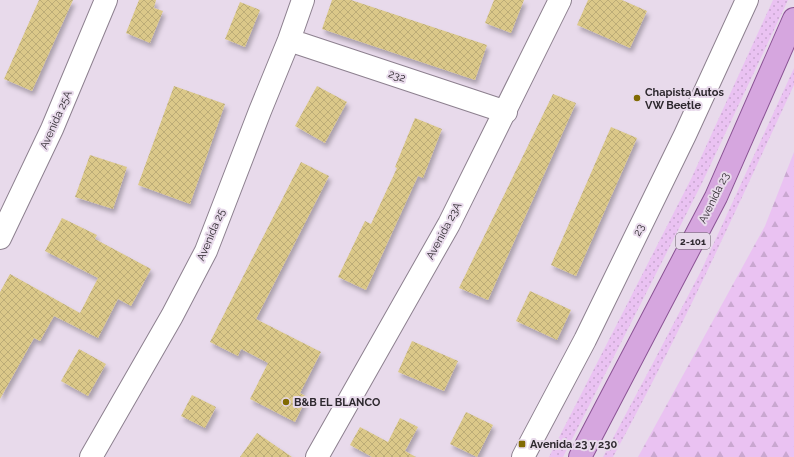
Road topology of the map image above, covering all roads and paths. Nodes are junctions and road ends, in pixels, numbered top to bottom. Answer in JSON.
{"nodes":[{"id":1,"x":106,"y":0,"type":"edge"},
{"id":2,"x":303,"y":0,"type":"edge"},
{"id":3,"x":560,"y":0,"type":"edge"},
{"id":4,"x":746,"y":0,"type":"edge"},
{"id":5,"x":794,"y":19,"type":"edge"},
{"id":6,"x":289,"y":40,"type":"junction"},
{"id":7,"x":506,"y":112,"type":"junction"},
{"id":8,"x":0,"y":238,"type":"edge"},
{"id":9,"x":91,"y":457,"type":"edge"},
{"id":10,"x":317,"y":457,"type":"edge"},
{"id":11,"x":523,"y":457,"type":"edge"},
{"id":12,"x":580,"y":457,"type":"edge"}],
"edges":[{"from":1,"to":8,"type":"street","name":"Avenida 25A"},
{"from":2,"to":6,"type":"street","name":"Avenida 25"},
{"from":3,"to":7,"type":"street","name":"Avenida 23A"},
{"from":4,"to":11,"type":"street","name":"23"},
{"from":5,"to":12,"type":"main road","name":"Avenida 23","number":"2-101"},
{"from":6,"to":7,"type":"street","name":"232"},
{"from":6,"to":9,"type":"street","name":"Avenida 25"},
{"from":7,"to":10,"type":"street","name":"Avenida 23A"}]}
